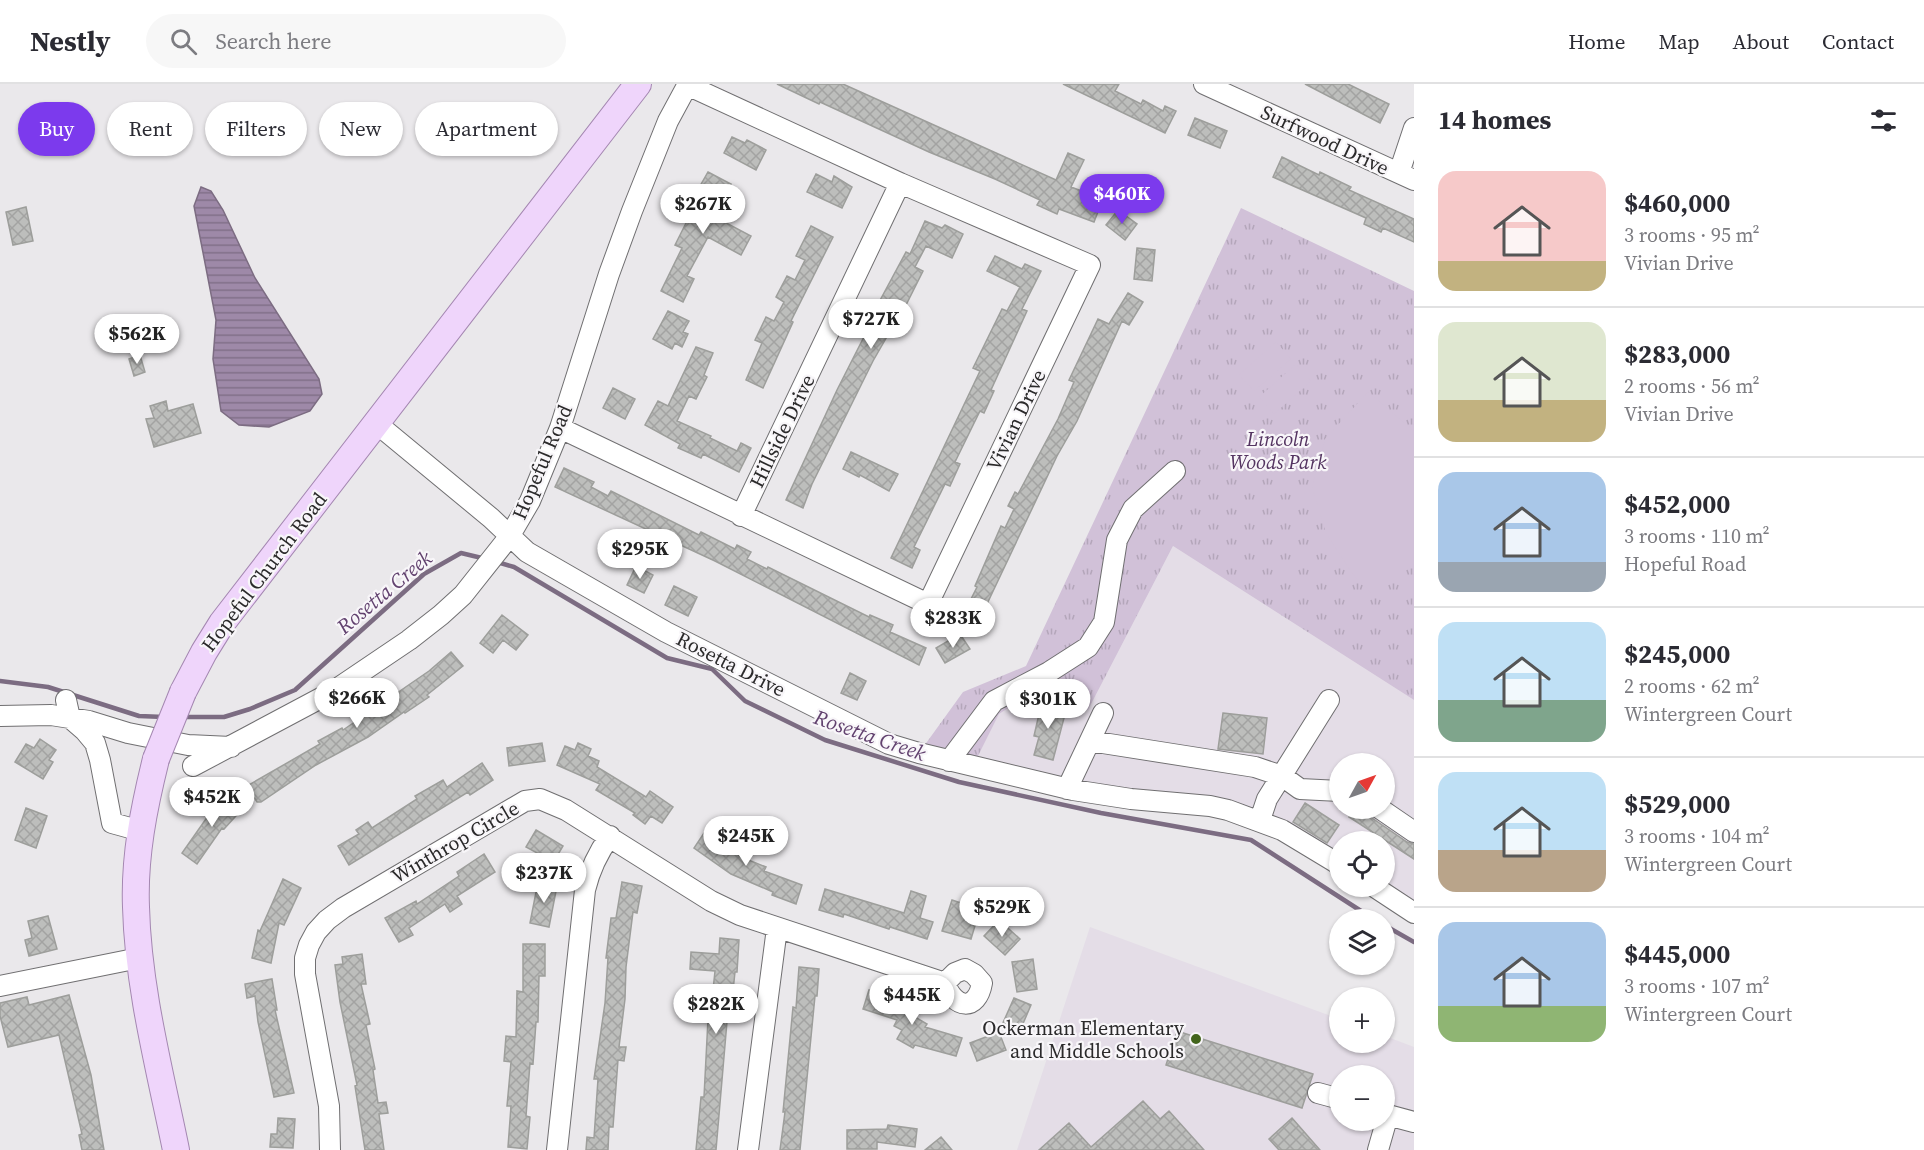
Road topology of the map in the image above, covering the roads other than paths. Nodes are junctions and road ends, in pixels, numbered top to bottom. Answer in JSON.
{"nodes":[{"id":1,"x":638,"y":84,"type":"edge"},
{"id":2,"x":1204,"y":84,"type":"edge"},
{"id":3,"x":688,"y":85,"type":"edge"},
{"id":4,"x":1414,"y":128,"type":"edge"},
{"id":5,"x":1406,"y":177,"type":"edge"},
{"id":6,"x":900,"y":183,"type":"junction"},
{"id":7,"x":376,"y":423,"type":"junction"},
{"id":8,"x":560,"y":428,"type":"junction"},
{"id":9,"x":1175,"y":471,"type":"dead end"},
{"id":10,"x":741,"y":516,"type":"junction"},
{"id":11,"x":504,"y":544,"type":"junction"},
{"id":12,"x":1329,"y":700,"type":"dead end"},
{"id":13,"x":68,"y":709,"type":"junction"},
{"id":14,"x":1104,"y":713,"type":"dead end"},
{"id":15,"x":0,"y":716,"type":"edge"},
{"id":16,"x":1090,"y":741,"type":"junction"},
{"id":17,"x":231,"y":747,"type":"junction"},
{"id":18,"x":949,"y":760,"type":"junction"},
{"id":19,"x":193,"y":766,"type":"dead end"},
{"id":20,"x":1282,"y":776,"type":"junction"},
{"id":21,"x":1066,"y":789,"type":"junction"},
{"id":22,"x":1329,"y":791,"type":"edge"},
{"id":23,"x":1395,"y":819,"type":"edge"},
{"id":24,"x":1260,"y":820,"type":"junction"},
{"id":25,"x":141,"y":831,"type":"junction"},
{"id":26,"x":1414,"y":832,"type":"edge"},
{"id":27,"x":610,"y":836,"type":"junction"},
{"id":28,"x":1329,"y":858,"type":"edge"},
{"id":29,"x":1394,"y":897,"type":"edge"},
{"id":30,"x":1412,"y":906,"type":"edge"},
{"id":31,"x":777,"y":928,"type":"junction"},
{"id":32,"x":140,"y":958,"type":"junction"},
{"id":33,"x":945,"y":983,"type":"dead end"},
{"id":34,"x":0,"y":986,"type":"edge"},
{"id":35,"x":1318,"y":1093,"type":"dead end"},
{"id":36,"x":1329,"y":1096,"type":"edge"},
{"id":37,"x":1395,"y":1117,"type":"edge"},
{"id":38,"x":1414,"y":1122,"type":"edge"},
{"id":39,"x":1382,"y":1131,"type":"edge"},
{"id":40,"x":176,"y":1150,"type":"edge"},
{"id":41,"x":330,"y":1150,"type":"edge"},
{"id":42,"x":557,"y":1150,"type":"edge"},
{"id":43,"x":748,"y":1150,"type":"edge"},
{"id":44,"x":1378,"y":1150,"type":"edge"}],
"edges":[{"from":1,"to":7,"type":"main road","name":"Hopeful Church Road"},
{"from":2,"to":5,"type":"street","name":"Surfwood Drive"},
{"from":3,"to":6,"type":"street","name":"Vivian Drive"},
{"from":3,"to":8,"type":"street","name":"Hopeful Road"},
{"from":4,"to":5,"type":"street"},
{"from":6,"to":10,"type":"street","name":"Hillside Drive"},
{"from":6,"to":10,"type":"street","name":"Vivian Drive"},
{"from":7,"to":11,"type":"street","name":"Rosetta Drive"},
{"from":7,"to":25,"type":"main road","name":"Hopeful Church Road","bridge":true},
{"from":8,"to":10,"type":"street","name":"Vivian Drive"},
{"from":8,"to":11,"type":"street","name":"Hopeful Road"},
{"from":9,"to":18,"type":"street"},
{"from":11,"to":17,"type":"street","name":"Hopeful Road"},
{"from":11,"to":18,"type":"street","name":"Rosetta Drive"},
{"from":12,"to":20,"type":"street"},
{"from":13,"to":15,"type":"street"},
{"from":13,"to":17,"type":"street"},
{"from":13,"to":25,"type":"street"},
{"from":14,"to":16,"type":"street"},
{"from":16,"to":20,"type":"street"},
{"from":16,"to":21,"type":"street"},
{"from":17,"to":19,"type":"street","name":"Hopeful Road"},
{"from":18,"to":21,"type":"street","name":"Rosetta Drive"},
{"from":20,"to":22,"type":"street"},
{"from":20,"to":24,"type":"street"},
{"from":21,"to":24,"type":"street","name":"Rosetta Drive"},
{"from":23,"to":26,"type":"street"},
{"from":24,"to":28,"type":"street","name":"Rosetta Drive"},
{"from":25,"to":32,"type":"main road","name":"Hopeful Church Road"},
{"from":27,"to":31,"type":"street","name":"Winthrop Circle"},
{"from":27,"to":41,"type":"street","name":"Winthrop Circle"},
{"from":27,"to":42,"type":"street"},
{"from":29,"to":30,"type":"street"},
{"from":31,"to":33,"type":"street","name":"Winthrop Circle"},
{"from":31,"to":43,"type":"street"},
{"from":32,"to":34,"type":"street"},
{"from":32,"to":40,"type":"main road","name":"Hopeful Church Road"},
{"from":35,"to":36,"type":"street"},
{"from":37,"to":38,"type":"street"},
{"from":39,"to":44,"type":"street"}]}
